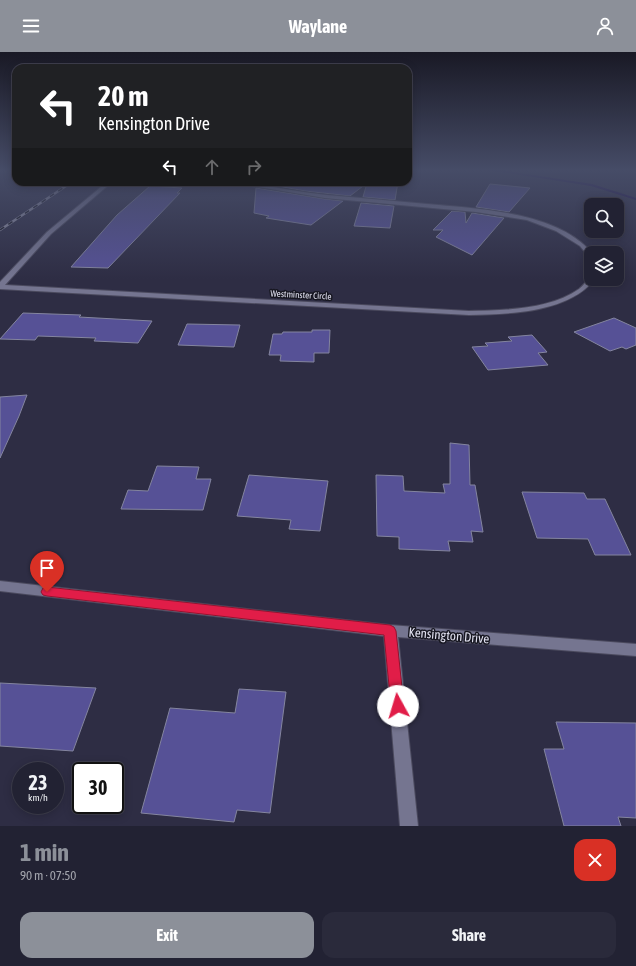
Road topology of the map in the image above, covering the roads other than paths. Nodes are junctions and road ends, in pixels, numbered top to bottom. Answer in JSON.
{"nodes":[{"id":1,"x":81,"y":206,"type":"edge"},
{"id":2,"x":434,"y":206,"type":"edge"},
{"id":3,"x":584,"y":247,"type":"edge"},
{"id":4,"x":0,"y":286,"type":"edge"},
{"id":5,"x":586,"y":286,"type":"edge"},
{"id":6,"x":0,"y":586,"type":"edge"},
{"id":7,"x":390,"y":631,"type":"junction"},
{"id":8,"x":636,"y":650,"type":"edge"},
{"id":9,"x":410,"y":826,"type":"edge"}],
"edges":[{"from":1,"to":4,"type":"street"},
{"from":2,"to":3,"type":"street"},
{"from":4,"to":5,"type":"street","name":"Westminster Circle"},
{"from":6,"to":7,"type":"street","name":"Kensington Drive"},
{"from":7,"to":8,"type":"street","name":"Kensington Drive"},
{"from":7,"to":9,"type":"street"}]}
